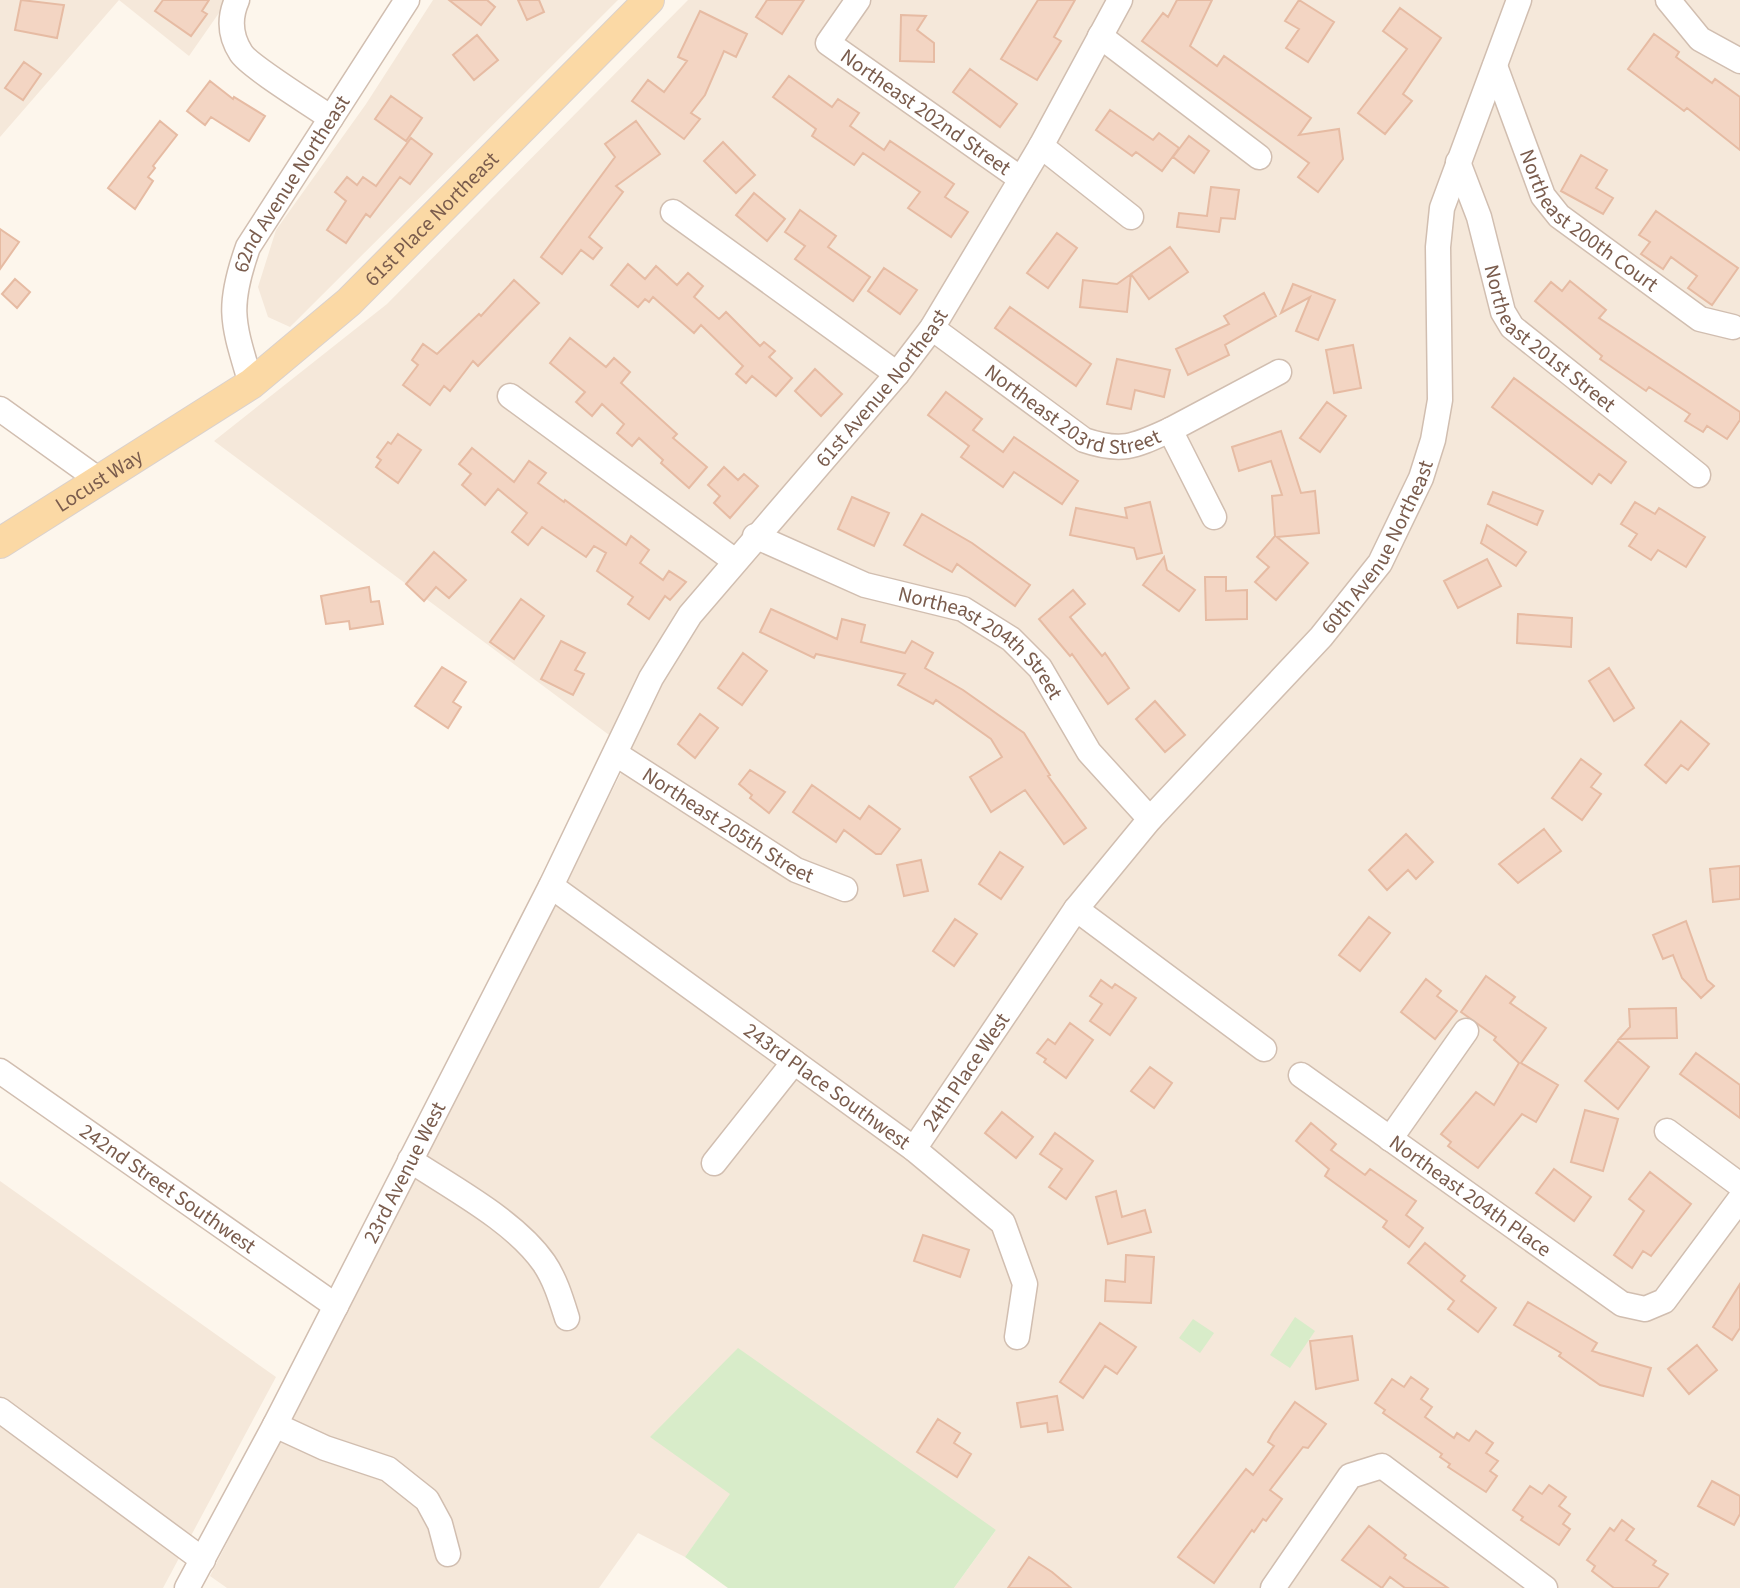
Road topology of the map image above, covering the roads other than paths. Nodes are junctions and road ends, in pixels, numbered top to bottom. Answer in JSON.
{"nodes":[{"id":1,"x":237,"y":0,"type":"edge"},
{"id":2,"x":407,"y":0,"type":"edge"},
{"id":3,"x":649,"y":0,"type":"edge"},
{"id":4,"x":858,"y":0,"type":"edge"},
{"id":5,"x":1120,"y":0,"type":"edge"},
{"id":6,"x":1519,"y":0,"type":"edge"},
{"id":7,"x":1668,"y":0,"type":"edge"},
{"id":8,"x":1100,"y":36,"type":"junction"},
{"id":9,"x":1740,"y":61,"type":"edge"},
{"id":10,"x":1495,"y":66,"type":"junction"},
{"id":11,"x":331,"y":118,"type":"junction"},
{"id":12,"x":1041,"y":146,"type":"junction"},
{"id":13,"x":1259,"y":157,"type":"dead end"},
{"id":14,"x":1458,"y":162,"type":"junction"},
{"id":15,"x":1021,"y":179,"type":"junction"},
{"id":16,"x":673,"y":212,"type":"dead end"},
{"id":17,"x":1131,"y":218,"type":"dead end"},
{"id":18,"x":1733,"y":327,"type":"dead end"},
{"id":19,"x":932,"y":328,"type":"junction"},
{"id":20,"x":1279,"y":372,"type":"dead end"},
{"id":21,"x":897,"y":374,"type":"junction"},
{"id":22,"x":251,"y":384,"type":"junction"},
{"id":23,"x":510,"y":396,"type":"dead end"},
{"id":24,"x":0,"y":409,"type":"edge"},
{"id":25,"x":199,"y":419,"type":"joint"},
{"id":26,"x":1170,"y":430,"type":"junction"},
{"id":27,"x":1698,"y":475,"type":"dead end"},
{"id":28,"x":99,"y":480,"type":"junction"},
{"id":29,"x":1214,"y":517,"type":"dead end"},
{"id":30,"x":755,"y":536,"type":"junction"},
{"id":31,"x":0,"y":543,"type":"edge"},
{"id":32,"x":735,"y":561,"type":"junction"},
{"id":33,"x":616,"y":754,"type":"junction"},
{"id":34,"x":1150,"y":820,"type":"junction"},
{"id":35,"x":551,"y":886,"type":"junction"},
{"id":36,"x":845,"y":889,"type":"dead end"},
{"id":37,"x":1076,"y":909,"type":"junction"},
{"id":38,"x":1018,"y":993,"type":"joint"},
{"id":39,"x":1466,"y":1031,"type":"dead end"},
{"id":40,"x":1264,"y":1049,"type":"dead end"},
{"id":41,"x":794,"y":1062,"type":"junction"},
{"id":42,"x":0,"y":1071,"type":"edge"},
{"id":43,"x":1301,"y":1075,"type":"dead end"},
{"id":44,"x":1667,"y":1131,"type":"dead end"},
{"id":45,"x":1390,"y":1139,"type":"junction"},
{"id":46,"x":914,"y":1149,"type":"junction"},
{"id":47,"x":410,"y":1160,"type":"junction"},
{"id":48,"x":714,"y":1163,"type":"dead end"},
{"id":49,"x":1740,"y":1185,"type":"edge"},
{"id":50,"x":1740,"y":1199,"type":"edge"},
{"id":51,"x":336,"y":1306,"type":"junction"},
{"id":52,"x":567,"y":1318,"type":"dead end"},
{"id":53,"x":1017,"y":1337,"type":"dead end"},
{"id":54,"x":1,"y":1414,"type":"edge"},
{"id":55,"x":275,"y":1424,"type":"junction"},
{"id":56,"x":448,"y":1554,"type":"dead end"},
{"id":57,"x":203,"y":1560,"type":"junction"},
{"id":58,"x":187,"y":1588,"type":"edge"},
{"id":59,"x":1273,"y":1588,"type":"edge"},
{"id":60,"x":1545,"y":1588,"type":"edge"}],
"edges":[{"from":1,"to":11,"type":"street"},
{"from":2,"to":11,"type":"street","name":"62nd Avenue Northeast"},
{"from":3,"to":22,"type":"main road","name":"61st Place Northeast"},
{"from":4,"to":15,"type":"street","name":"Northeast 202nd Street"},
{"from":5,"to":8,"type":"street","name":"61st Avenue Northeast"},
{"from":6,"to":10,"type":"street","name":"60th Avenue Northeast"},
{"from":7,"to":9,"type":"street"},
{"from":8,"to":12,"type":"street","name":"61st Avenue Northeast"},
{"from":8,"to":13,"type":"street"},
{"from":10,"to":14,"type":"street","name":"60th Avenue Northeast"},
{"from":10,"to":18,"type":"street","name":"Northeast 200th Court"},
{"from":11,"to":22,"type":"street","name":"62nd Avenue Northeast"},
{"from":12,"to":15,"type":"street","name":"61st Avenue Northeast"},
{"from":12,"to":17,"type":"street","name":"Northeast 202nd Street"},
{"from":14,"to":27,"type":"street","name":"Northeast 201st Street"},
{"from":14,"to":34,"type":"street","name":"60th Avenue Northeast"},
{"from":15,"to":19,"type":"street","name":"61st Avenue Northeast"},
{"from":16,"to":21,"type":"street"},
{"from":19,"to":21,"type":"street","name":"61st Avenue Northeast"},
{"from":19,"to":26,"type":"street","name":"Northeast 203rd Street"},
{"from":20,"to":26,"type":"street"},
{"from":21,"to":30,"type":"street","name":"61st Avenue Northeast"},
{"from":22,"to":25,"type":"main road","name":"61st Place Northeast"},
{"from":23,"to":32,"type":"street"},
{"from":24,"to":28,"type":"street"},
{"from":25,"to":28,"type":"main road","name":"Locust Way"},
{"from":26,"to":29,"type":"street","name":"Northeast 203rd Street"},
{"from":28,"to":31,"type":"main road","name":"Locust Way"},
{"from":30,"to":32,"type":"street","name":"61st Avenue Northeast"},
{"from":30,"to":34,"type":"street","name":"Northeast 204th Street"},
{"from":32,"to":33,"type":"street","name":"61st Avenue Northeast"},
{"from":33,"to":35,"type":"street","name":"23rd Avenue West"},
{"from":33,"to":36,"type":"street","name":"Northeast 205th Street"},
{"from":34,"to":37,"type":"street","name":"60th Avenue Northeast"},
{"from":35,"to":41,"type":"street","name":"243rd Place Southwest"},
{"from":35,"to":47,"type":"street","name":"23rd Avenue West"},
{"from":37,"to":38,"type":"street","name":"60th Avenue Northeast"},
{"from":37,"to":40,"type":"street"},
{"from":38,"to":46,"type":"street","name":"24th Place West"},
{"from":39,"to":45,"type":"street"},
{"from":41,"to":46,"type":"street","name":"243rd Place Southwest"},
{"from":41,"to":48,"type":"street"},
{"from":42,"to":51,"type":"street","name":"242nd Street Southwest"},
{"from":43,"to":45,"type":"street","name":"Northeast 204th Place"},
{"from":44,"to":49,"type":"street"},
{"from":45,"to":50,"type":"street","name":"Northeast 204th Place"},
{"from":46,"to":53,"type":"street","name":"243rd Place Southwest"},
{"from":47,"to":51,"type":"street","name":"23rd Avenue West"},
{"from":47,"to":52,"type":"street"},
{"from":51,"to":55,"type":"street","name":"23rd Avenue West"},
{"from":54,"to":57,"type":"street"},
{"from":55,"to":56,"type":"street"},
{"from":55,"to":57,"type":"street","name":"23rd Avenue West"},
{"from":57,"to":58,"type":"street","name":"23rd Avenue West"},
{"from":59,"to":60,"type":"street"}]}
